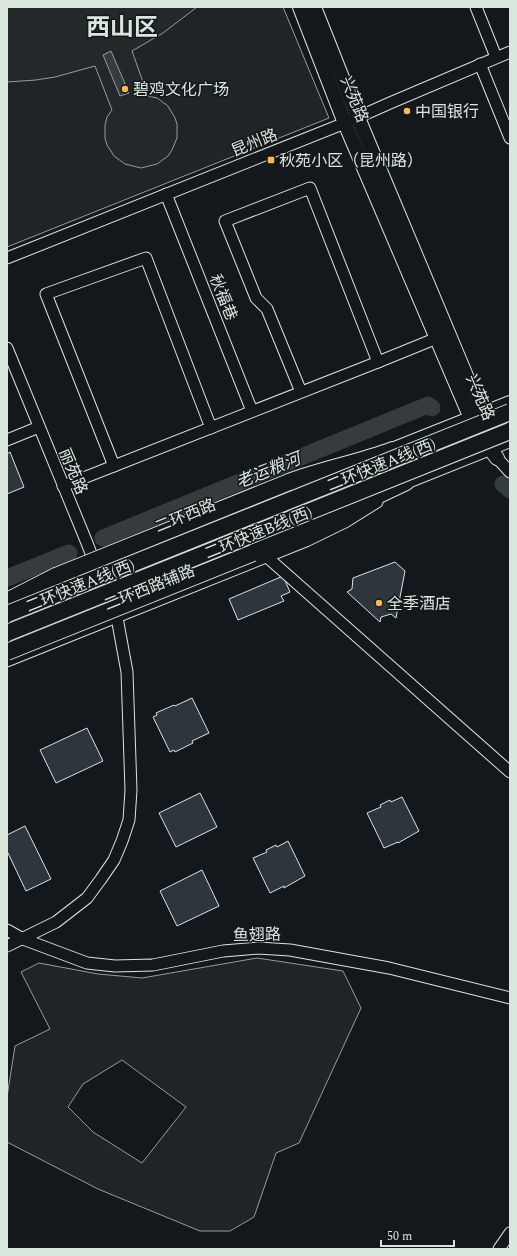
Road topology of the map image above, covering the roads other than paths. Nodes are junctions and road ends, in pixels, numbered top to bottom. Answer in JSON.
{"nodes":[{"id":1,"x":300,"y":7,"type":"edge"},
{"id":2,"x":314,"y":7,"type":"edge"},
{"id":3,"x":476,"y":7,"type":"edge"},
{"id":4,"x":510,"y":52,"type":"edge"},
{"id":5,"x":496,"y":57,"type":"junction"},
{"id":6,"x":480,"y":64,"type":"junction"},
{"id":7,"x":352,"y":120,"type":"junction"},
{"id":8,"x":510,"y":138,"type":"edge"},
{"id":9,"x":166,"y":194,"type":"junction"},
{"id":10,"x":7,"y":258,"type":"edge"},
{"id":11,"x":437,"y":338,"type":"junction"},
{"id":12,"x":7,"y":348,"type":"edge"},
{"id":13,"x":378,"y":362,"type":"junction"},
{"id":14,"x":301,"y":392,"type":"junction"},
{"id":15,"x":510,"y":403,"type":"edge"},
{"id":16,"x":252,"y":411,"type":"junction"},
{"id":17,"x":510,"y":412,"type":"edge"},
{"id":18,"x":477,"y":416,"type":"junction"},
{"id":19,"x":39,"y":427,"type":"junction"},
{"id":20,"x":211,"y":428,"type":"junction"},
{"id":21,"x":510,"y":431,"type":"edge"},
{"id":22,"x":7,"y":440,"type":"edge"},
{"id":23,"x":510,"y":440,"type":"edge"},
{"id":24,"x":393,"y":450,"type":"junction"},
{"id":25,"x":494,"y":451,"type":"junction"},
{"id":26,"x":114,"y":466,"type":"junction"},
{"id":27,"x":510,"y":472,"type":"edge"},
{"id":28,"x":406,"y":482,"type":"junction"},
{"id":29,"x":63,"y":486,"type":"junction"},
{"id":30,"x":260,"y":555,"type":"junction"},
{"id":31,"x":97,"y":568,"type":"junction"},
{"id":32,"x":7,"y":601,"type":"edge"},
{"id":33,"x":7,"y":604,"type":"edge"},
{"id":34,"x":110,"y":604,"type":"junction"},
{"id":35,"x":7,"y":614,"type":"edge"},
{"id":36,"x":115,"y":617,"type":"junction"},
{"id":37,"x":7,"y":633,"type":"edge"},
{"id":38,"x":7,"y":642,"type":"edge"},
{"id":39,"x":7,"y":652,"type":"edge"},
{"id":40,"x":7,"y":661,"type":"edge"},
{"id":41,"x":510,"y":772,"type":"edge"},
{"id":42,"x":7,"y":930,"type":"edge"},
{"id":43,"x":23,"y":939,"type":"junction"},
{"id":44,"x":7,"y":946,"type":"edge"},
{"id":45,"x":510,"y":998,"type":"edge"},
{"id":46,"x":510,"y":1233,"type":"edge"},
{"id":47,"x":499,"y":1249,"type":"edge"}],
"edges":[{"from":1,"to":7,"type":"main road","name":"兴苑路"},
{"from":2,"to":7,"type":"main road","name":"兴苑路"},
{"from":3,"to":5,"type":"street"},
{"from":4,"to":5,"type":"street","name":"昆州路"},
{"from":5,"to":6,"type":"street","name":"昆州路"},
{"from":6,"to":7,"type":"street","name":"昆州路"},
{"from":6,"to":8,"type":"street"},
{"from":7,"to":9,"type":"street","name":"昆州路"},
{"from":7,"to":11,"type":"main road","name":"兴苑路"},
{"from":7,"to":18,"type":"main road","name":"兴苑路"},
{"from":9,"to":10,"type":"street","name":"昆州路"},
{"from":9,"to":16,"type":"street","name":"秋福巷"},
{"from":11,"to":13,"type":"street"},
{"from":11,"to":18,"type":"main road","name":"兴苑路"},
{"from":12,"to":19,"type":"street","name":"丽苑路"},
{"from":13,"to":14,"type":"street"},
{"from":13,"to":14,"type":"street"},
{"from":14,"to":16,"type":"street"},
{"from":15,"to":18,"type":"main road","name":"二环西路"},
{"from":16,"to":20,"type":"street"},
{"from":17,"to":35,"type":"highway","name":"二环快速A线(西)","bridge":true},
{"from":18,"to":24,"type":"main road","name":"二环西路"},
{"from":18,"to":25,"type":"main road","name":"兴苑路"},
{"from":19,"to":22,"type":"street"},
{"from":19,"to":29,"type":"street","name":"丽苑路"},
{"from":20,"to":26,"type":"street"},
{"from":20,"to":26,"type":"street"},
{"from":21,"to":37,"type":"highway","name":"二环快速B线(西)","bridge":true},
{"from":23,"to":25,"type":"main road"},
{"from":24,"to":31,"type":"main road","name":"二环西路"},
{"from":24,"to":32,"type":"highway","bridge":true},
{"from":25,"to":27,"type":"street"},
{"from":25,"to":28,"type":"main road"},
{"from":26,"to":29,"type":"street"},
{"from":28,"to":30,"type":"highway"},
{"from":28,"to":34,"type":"main road"},
{"from":29,"to":31,"type":"street","name":"丽苑路"},
{"from":30,"to":36,"type":"street","name":"二环西路辅路"},
{"from":30,"to":39,"type":"highway","bridge":true},
{"from":30,"to":41,"type":"street"},
{"from":31,"to":33,"type":"main road","name":"二环西路"},
{"from":31,"to":34,"type":"street","name":"丽苑路"},
{"from":34,"to":36,"type":"street","name":"丽苑路"},
{"from":34,"to":38,"type":"main road"},
{"from":36,"to":40,"type":"street","name":"二环西路辅路"},
{"from":36,"to":43,"type":"street","name":"丽苑路"},
{"from":42,"to":43,"type":"street","name":"鱼翅路"},
{"from":43,"to":44,"type":"street","name":"丽苑路"},
{"from":43,"to":45,"type":"street","name":"鱼翅路"},
{"from":46,"to":47,"type":"street"}]}
